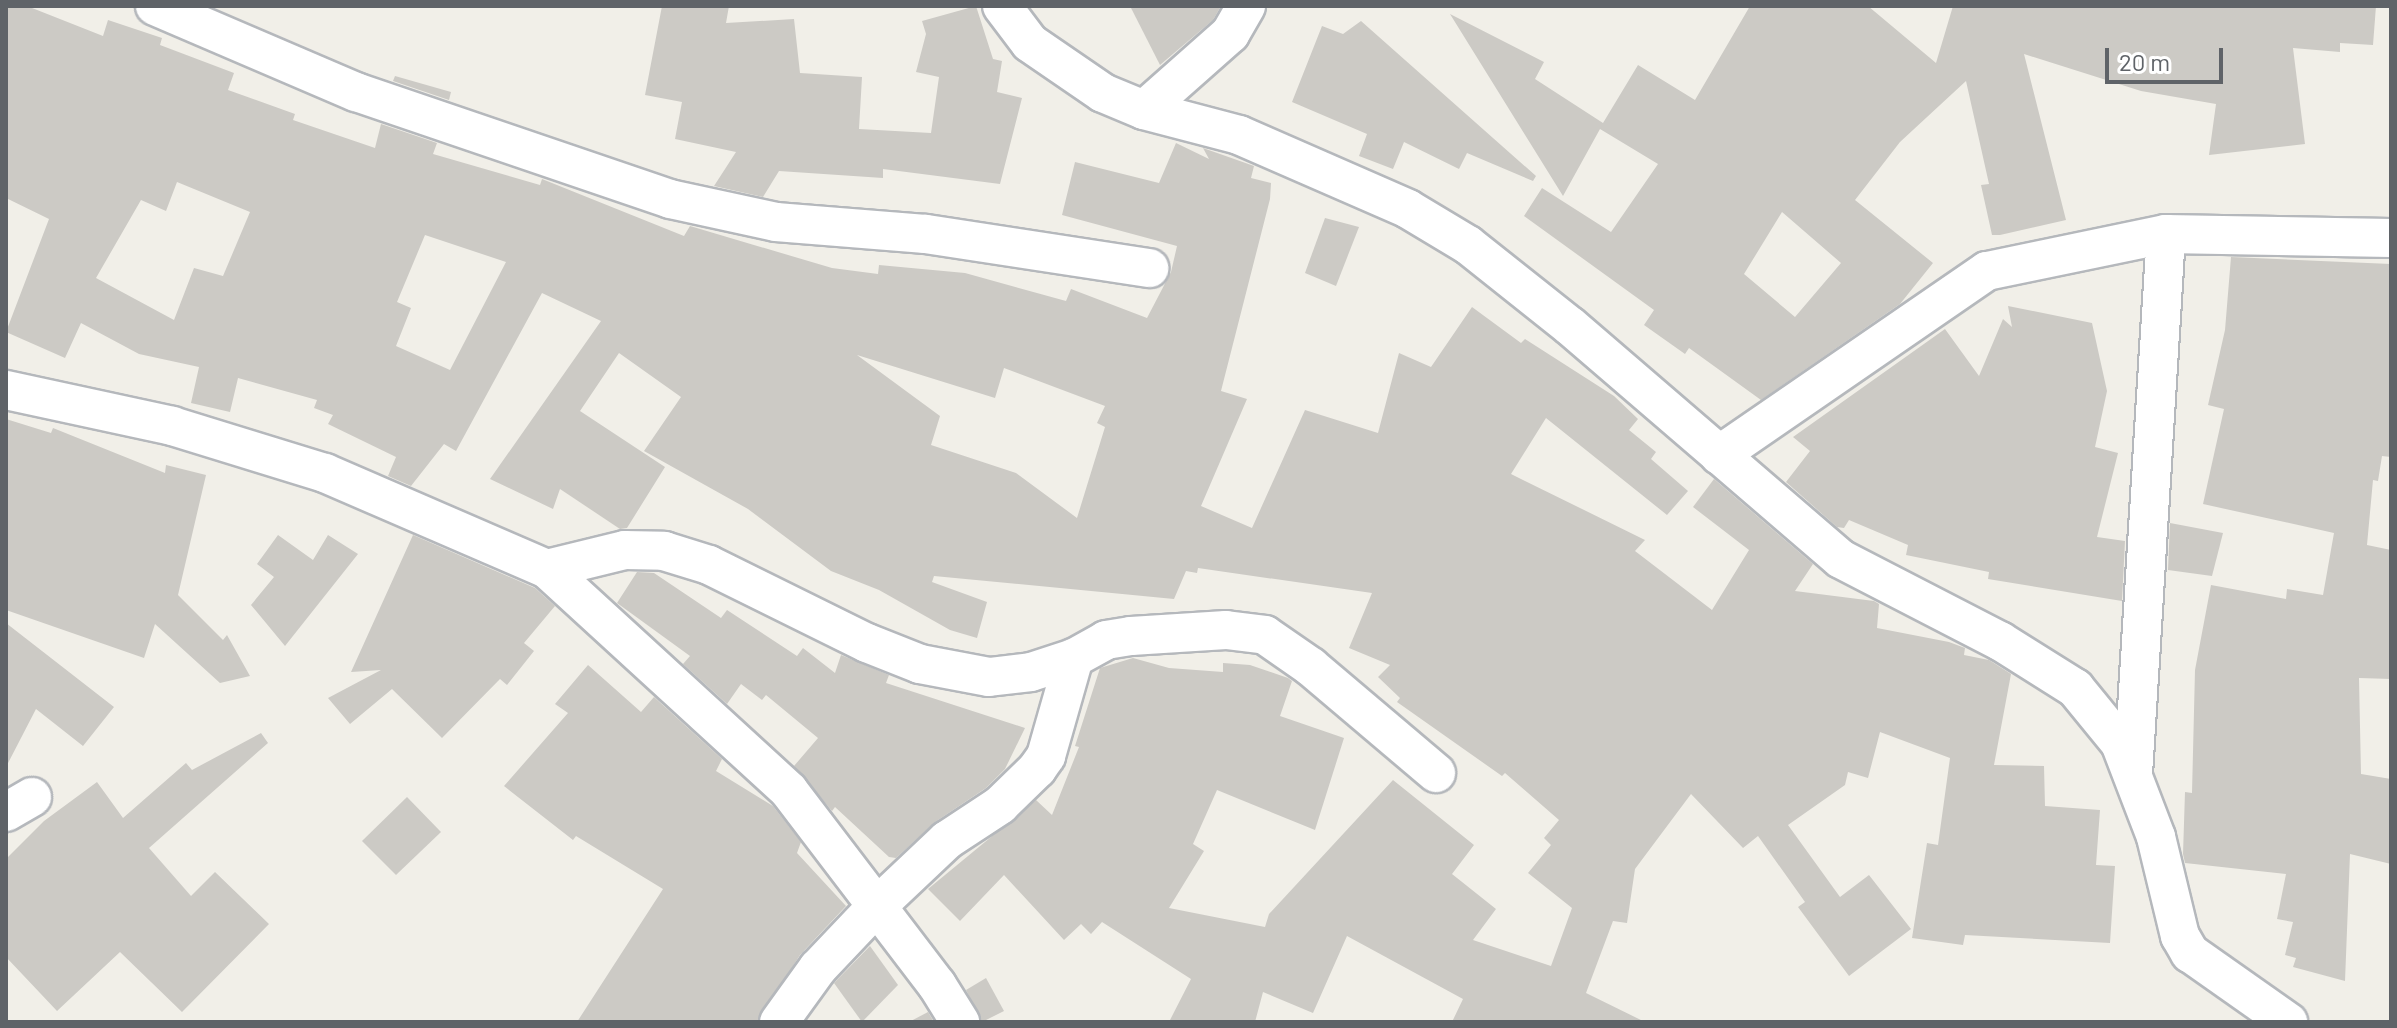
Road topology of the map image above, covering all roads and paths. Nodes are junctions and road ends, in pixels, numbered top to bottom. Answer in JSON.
{"nodes":[{"id":1,"x":155,"y":6,"type":"edge"},
{"id":2,"x":1002,"y":6,"type":"edge"},
{"id":3,"x":1246,"y":6,"type":"edge"},
{"id":4,"x":1144,"y":110,"type":"junction"},
{"id":5,"x":2166,"y":234,"type":"junction"},
{"id":6,"x":2391,"y":238,"type":"edge"},
{"id":7,"x":1149,"y":268,"type":"dead end"},
{"id":8,"x":6,"y":390,"type":"edge"},
{"id":9,"x":1719,"y":455,"type":"junction"},
{"id":10,"x":547,"y":569,"type":"junction"},
{"id":11,"x":1074,"y":658,"type":"junction"},
{"id":12,"x":1436,"y":773,"type":"dead end"},
{"id":13,"x":2133,"y":777,"type":"junction"},
{"id":14,"x":875,"y":908,"type":"junction"},
{"id":15,"x":779,"y":1022,"type":"edge"},
{"id":16,"x":960,"y":1022,"type":"edge"},
{"id":17,"x":2288,"y":1022,"type":"edge"}],
"edges":[{"from":1,"to":7,"type":"street"},
{"from":2,"to":4,"type":"street"},
{"from":3,"to":4,"type":"street"},
{"from":4,"to":9,"type":"street"},
{"from":5,"to":6,"type":"street"},
{"from":5,"to":9,"type":"street"},
{"from":5,"to":13,"type":"street"},
{"from":8,"to":10,"type":"street"},
{"from":9,"to":13,"type":"street"},
{"from":10,"to":11,"type":"street"},
{"from":10,"to":14,"type":"street"},
{"from":11,"to":12,"type":"street"},
{"from":11,"to":14,"type":"street"},
{"from":13,"to":17,"type":"street"},
{"from":14,"to":15,"type":"street"},
{"from":14,"to":16,"type":"street"}]}
